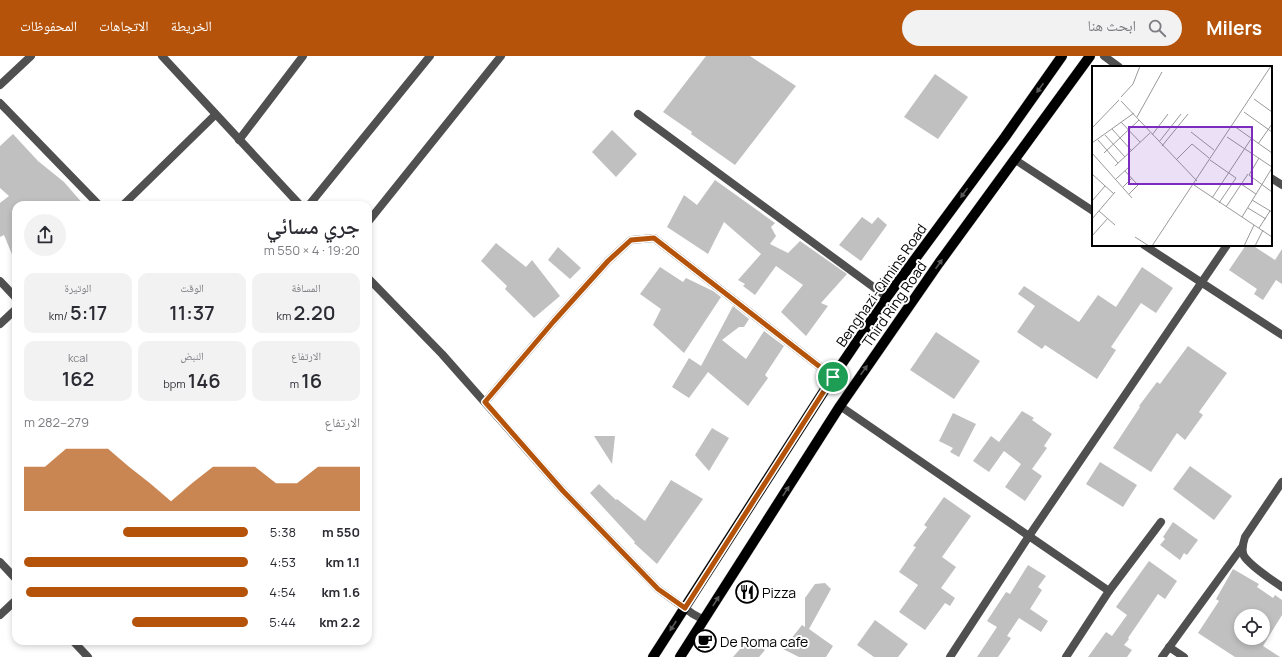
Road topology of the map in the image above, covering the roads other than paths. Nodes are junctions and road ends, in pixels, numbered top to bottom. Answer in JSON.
{"nodes":[{"id":1,"x":31,"y":56,"type":"edge"},
{"id":2,"x":162,"y":56,"type":"edge"},
{"id":3,"x":303,"y":56,"type":"edge"},
{"id":4,"x":430,"y":56,"type":"edge"},
{"id":5,"x":501,"y":56,"type":"edge"},
{"id":6,"x":1062,"y":56,"type":"edge"},
{"id":7,"x":1090,"y":56,"type":"edge"},
{"id":8,"x":1104,"y":56,"type":"edge"},
{"id":9,"x":1118,"y":66,"type":"edge"},
{"id":10,"x":0,"y":85,"type":"edge"},
{"id":11,"x":0,"y":103,"type":"edge"},
{"id":12,"x":638,"y":114,"type":"dead end"},
{"id":13,"x":215,"y":115,"type":"junction"},
{"id":14,"x":239,"y":140,"type":"junction"},
{"id":15,"x":1014,"y":159,"type":"junction"},
{"id":16,"x":1272,"y":180,"type":"edge"},
{"id":17,"x":1282,"y":186,"type":"edge"},
{"id":18,"x":95,"y":201,"type":"edge"},
{"id":19,"x":127,"y":201,"type":"edge"},
{"id":20,"x":296,"y":201,"type":"edge"},
{"id":21,"x":312,"y":201,"type":"edge"},
{"id":22,"x":1092,"y":210,"type":"edge"},
{"id":23,"x":372,"y":217,"type":"edge"},
{"id":24,"x":1146,"y":246,"type":"edge"},
{"id":25,"x":1226,"y":246,"type":"edge"},
{"id":26,"x":0,"y":281,"type":"edge"},
{"id":27,"x":372,"y":282,"type":"edge"},
{"id":28,"x":1202,"y":283,"type":"junction"},
{"id":29,"x":12,"y":294,"type":"edge"},
{"id":30,"x":887,"y":297,"type":"junction"},
{"id":31,"x":12,"y":313,"type":"edge"},
{"id":32,"x":0,"y":324,"type":"edge"},
{"id":33,"x":1282,"y":336,"type":"edge"},
{"id":34,"x":833,"y":377,"type":"junction"},
{"id":35,"x":485,"y":402,"type":"junction"},
{"id":36,"x":840,"y":406,"type":"junction"},
{"id":37,"x":1282,"y":482,"type":"edge"},
{"id":38,"x":1161,"y":522,"type":"dead end"},
{"id":39,"x":1029,"y":536,"type":"junction"},
{"id":40,"x":1242,"y":547,"type":"junction"},
{"id":41,"x":0,"y":562,"type":"edge"},
{"id":42,"x":12,"y":575,"type":"edge"},
{"id":43,"x":1282,"y":587,"type":"edge"},
{"id":44,"x":1108,"y":591,"type":"junction"},
{"id":45,"x":12,"y":604,"type":"edge"},
{"id":46,"x":685,"y":608,"type":"junction"},
{"id":47,"x":0,"y":616,"type":"edge"},
{"id":48,"x":704,"y":620,"type":"junction"},
{"id":49,"x":77,"y":645,"type":"edge"},
{"id":50,"x":1169,"y":647,"type":"junction"},
{"id":51,"x":88,"y":657,"type":"edge"},
{"id":52,"x":653,"y":657,"type":"edge"},
{"id":53,"x":680,"y":657,"type":"edge"},
{"id":54,"x":950,"y":657,"type":"edge"},
{"id":55,"x":1066,"y":657,"type":"edge"},
{"id":56,"x":1162,"y":657,"type":"edge"},
{"id":57,"x":1184,"y":657,"type":"edge"}],
"edges":[{"from":1,"to":10,"type":"street"},
{"from":2,"to":13,"type":"street"},
{"from":3,"to":14,"type":"street"},
{"from":4,"to":21,"type":"street"},
{"from":5,"to":23,"type":"street"},
{"from":6,"to":30,"type":"main road","name":"Benghazi-Qimins Road","one_way":true},
{"from":7,"to":15,"type":"main road","name":"Third Ring Road"},
{"from":8,"to":9,"type":"street"},
{"from":11,"to":18,"type":"street"},
{"from":12,"to":30,"type":"street"},
{"from":13,"to":14,"type":"street"},
{"from":13,"to":19,"type":"street"},
{"from":14,"to":20,"type":"street"},
{"from":15,"to":22,"type":"street"},
{"from":36,"to":15,"type":"main road","name":"Third Ring Road","one_way":true},
{"from":16,"to":17,"type":"street"},
{"from":24,"to":28,"type":"street"},
{"from":25,"to":28,"type":"street"},
{"from":26,"to":29,"type":"street"},
{"from":27,"to":35,"type":"street"},
{"from":28,"to":33,"type":"street"},
{"from":28,"to":39,"type":"street"},
{"from":30,"to":34,"type":"main road","name":"Benghazi-Qimins Road"},
{"from":31,"to":32,"type":"street"},
{"from":34,"to":35,"type":"street"},
{"from":34,"to":46,"type":"main road","name":"Benghazi-Qimins Road"},
{"from":35,"to":46,"type":"street"},
{"from":36,"to":39,"type":"street"},
{"from":48,"to":36,"type":"main road","name":"Third Ring Road","one_way":true},
{"from":37,"to":40,"type":"street"},
{"from":38,"to":44,"type":"street"},
{"from":39,"to":44,"type":"street"},
{"from":39,"to":54,"type":"street"},
{"from":40,"to":43,"type":"street"},
{"from":40,"to":50,"type":"street"},
{"from":41,"to":42,"type":"street"},
{"from":44,"to":55,"type":"street"},
{"from":45,"to":47,"type":"street"},
{"from":46,"to":48,"type":"street"},
{"from":46,"to":52,"type":"main road","name":"Benghazi-Qimins Road","one_way":true},
{"from":48,"to":53,"type":"main road","name":"Third Ring Road"},
{"from":49,"to":51,"type":"street"},
{"from":50,"to":56,"type":"street"},
{"from":50,"to":57,"type":"street"}]}
